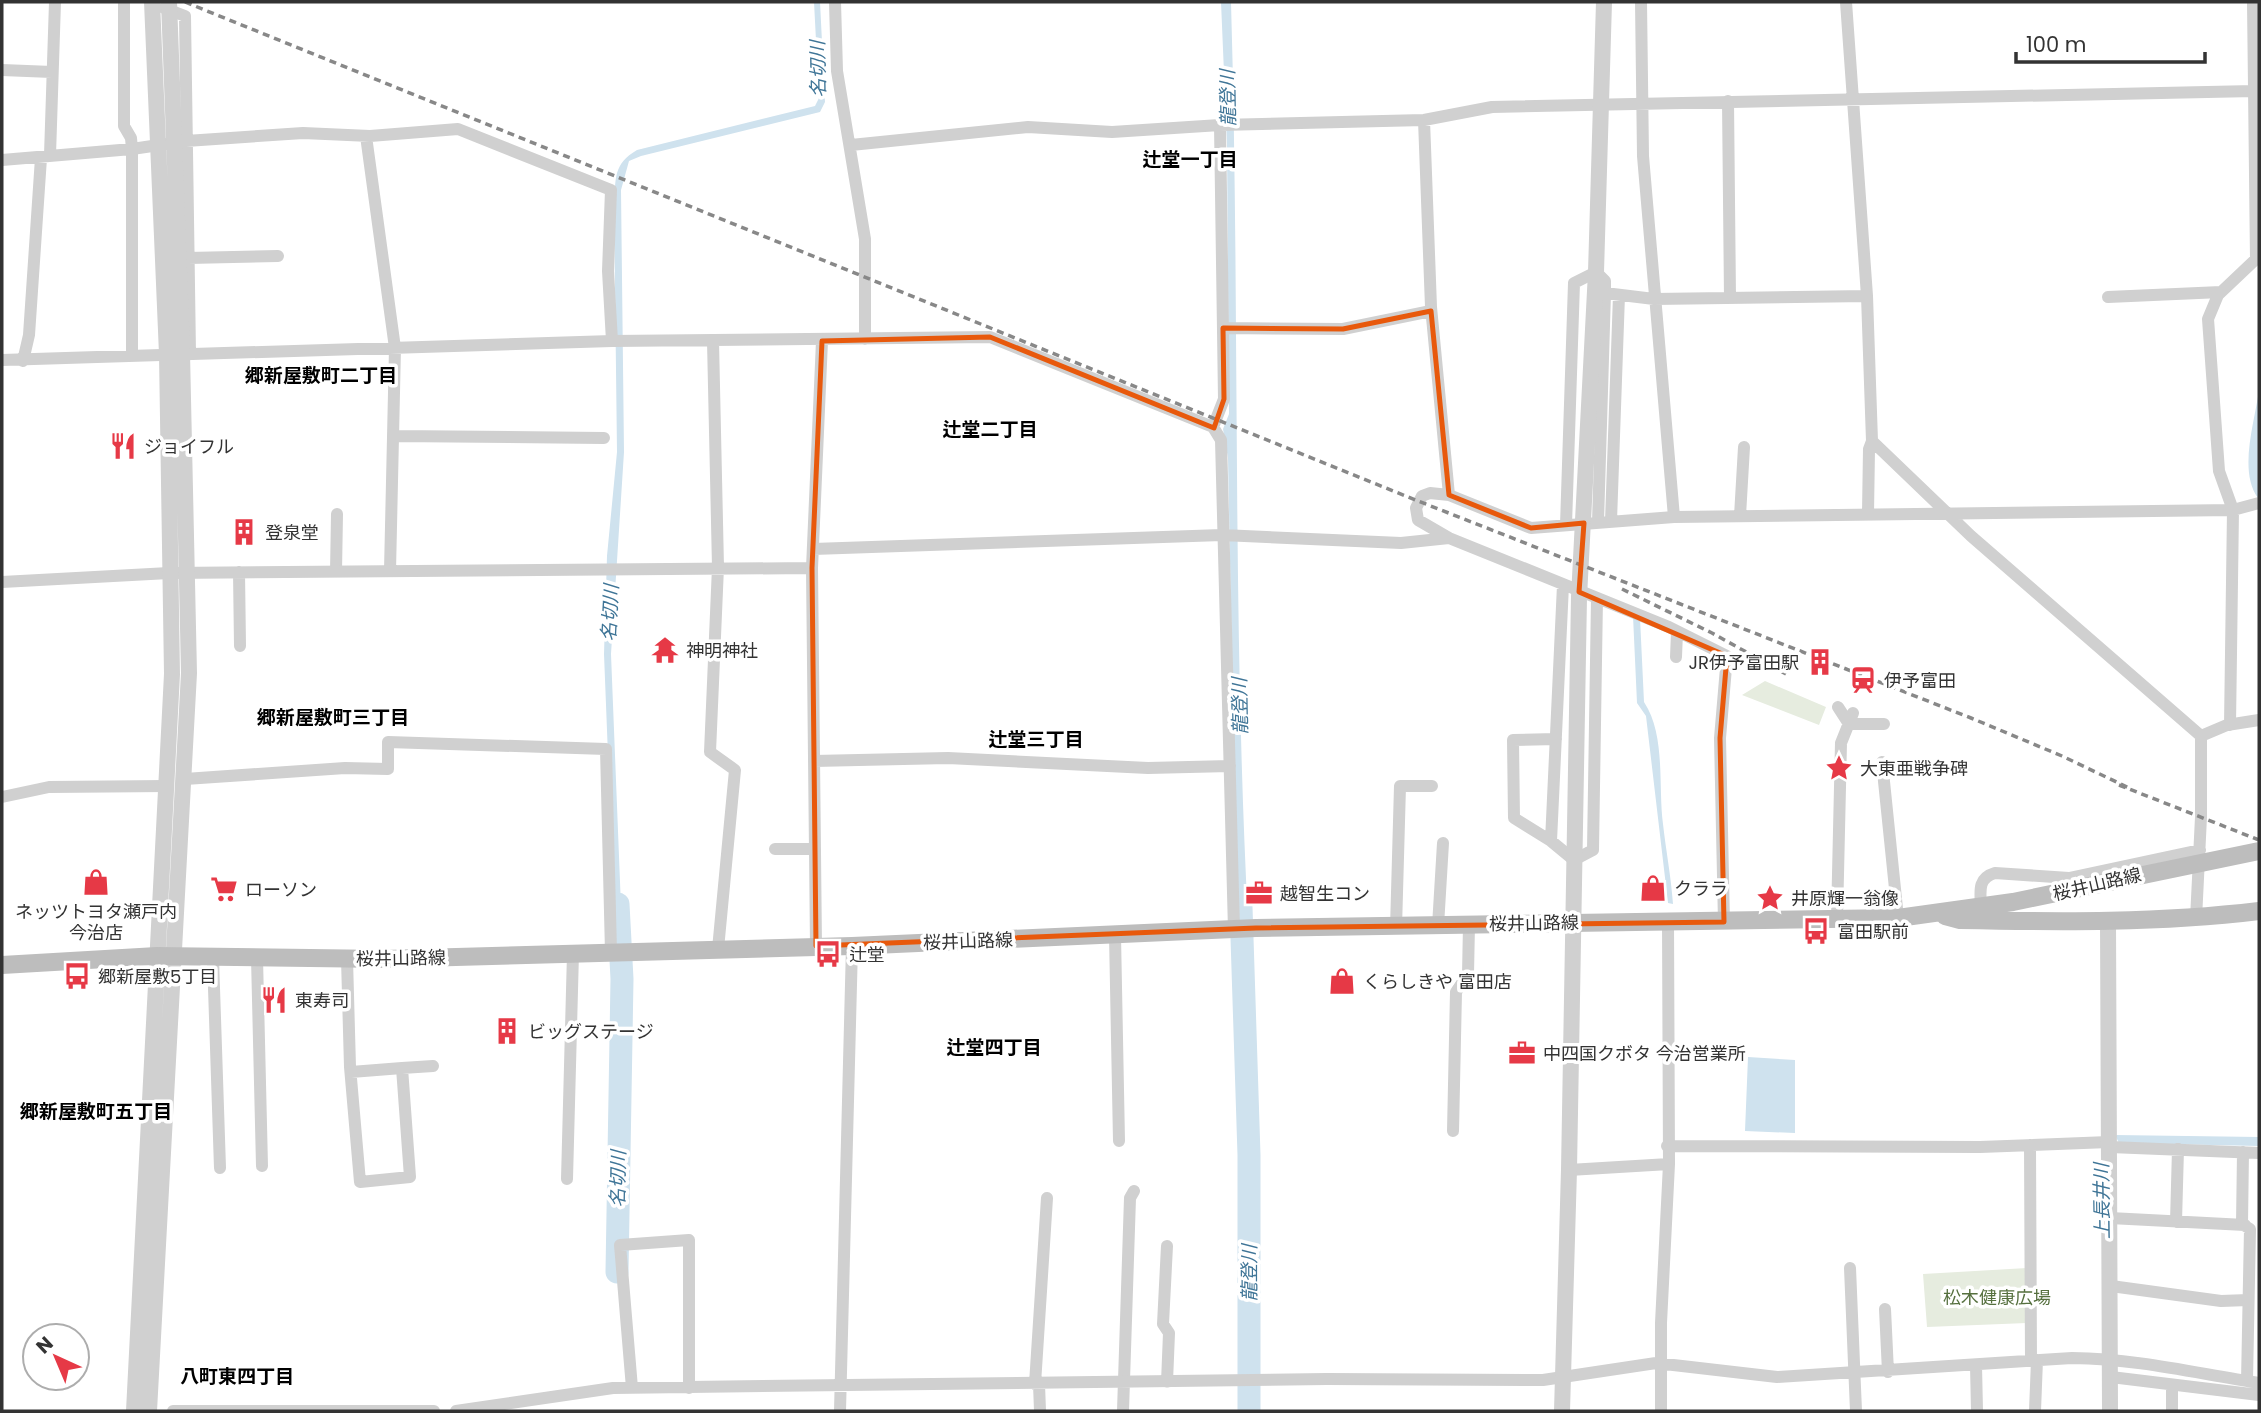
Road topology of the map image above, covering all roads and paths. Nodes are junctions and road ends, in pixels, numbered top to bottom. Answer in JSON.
{"nodes":[{"id":1,"x":55,"y":2,"type":"edge"},
{"id":2,"x":124,"y":2,"type":"edge"},
{"id":3,"x":150,"y":2,"type":"edge"},
{"id":4,"x":169,"y":2,"type":"edge"},
{"id":5,"x":835,"y":2,"type":"edge"},
{"id":6,"x":1604,"y":2,"type":"edge"},
{"id":7,"x":1642,"y":2,"type":"edge"},
{"id":8,"x":1846,"y":2,"type":"edge"},
{"id":9,"x":2253,"y":2,"type":"edge"},
{"id":10,"x":2,"y":69,"type":"edge"},
{"id":11,"x":52,"y":72,"type":"junction"},
{"id":12,"x":2256,"y":85,"type":"edge"},
{"id":13,"x":1852,"y":97,"type":"junction"},
{"id":14,"x":1728,"y":101,"type":"junction"},
{"id":15,"x":1644,"y":104,"type":"junction"},
{"id":16,"x":1600,"y":105,"type":"junction"},
{"id":17,"x":1424,"y":120,"type":"junction"},
{"id":18,"x":1220,"y":125,"type":"junction"},
{"id":19,"x":366,"y":136,"type":"junction"},
{"id":20,"x":186,"y":141,"type":"junction"},
{"id":21,"x":850,"y":145,"type":"junction"},
{"id":22,"x":132,"y":149,"type":"junction"},
{"id":23,"x":45,"y":157,"type":"junction"},
{"id":24,"x":2,"y":160,"type":"edge"},
{"id":25,"x":278,"y":256,"type":"dead end"},
{"id":26,"x":188,"y":258,"type":"junction"},
{"id":27,"x":1595,"y":272,"type":"junction"},
{"id":28,"x":2221,"y":292,"type":"junction"},
{"id":29,"x":1605,"y":293,"type":"junction"},
{"id":30,"x":1619,"y":295,"type":"junction"},
{"id":31,"x":1867,"y":296,"type":"junction"},
{"id":32,"x":2108,"y":297,"type":"dead end"},
{"id":33,"x":1730,"y":298,"type":"junction"},
{"id":34,"x":1654,"y":299,"type":"junction"},
{"id":35,"x":1432,"y":311,"type":"junction"},
{"id":36,"x":1223,"y":328,"type":"junction"},
{"id":37,"x":865,"y":338,"type":"junction"},
{"id":38,"x":612,"y":341,"type":"junction"},
{"id":39,"x":713,"y":341,"type":"junction"},
{"id":40,"x":822,"y":341,"type":"junction"},
{"id":41,"x":395,"y":348,"type":"junction"},
{"id":42,"x":180,"y":353,"type":"junction"},
{"id":43,"x":132,"y":356,"type":"junction"},
{"id":44,"x":2,"y":360,"type":"edge"},
{"id":45,"x":23,"y":361,"type":"junction"},
{"id":46,"x":1213,"y":427,"type":"junction"},
{"id":47,"x":394,"y":436,"type":"junction"},
{"id":48,"x":604,"y":438,"type":"dead end"},
{"id":49,"x":1872,"y":441,"type":"junction"},
{"id":50,"x":1744,"y":447,"type":"dead end"},
{"id":51,"x":1448,"y":495,"type":"junction"},
{"id":52,"x":2259,"y":503,"type":"edge"},
{"id":53,"x":2233,"y":510,"type":"junction"},
{"id":54,"x":1947,"y":513,"type":"junction"},
{"id":55,"x":337,"y":514,"type":"dead end"},
{"id":56,"x":1868,"y":514,"type":"junction"},
{"id":57,"x":1740,"y":516,"type":"junction"},
{"id":58,"x":1674,"y":517,"type":"junction"},
{"id":59,"x":1605,"y":521,"type":"junction"},
{"id":60,"x":1566,"y":525,"type":"junction"},
{"id":61,"x":1222,"y":535,"type":"junction"},
{"id":62,"x":1449,"y":538,"type":"junction"},
{"id":63,"x":813,"y":549,"type":"junction"},
{"id":64,"x":718,"y":567,"type":"junction"},
{"id":65,"x":812,"y":568,"type":"junction"},
{"id":66,"x":390,"y":571,"type":"junction"},
{"id":67,"x":239,"y":572,"type":"junction"},
{"id":68,"x":336,"y":572,"type":"junction"},
{"id":69,"x":177,"y":573,"type":"junction"},
{"id":70,"x":2,"y":582,"type":"edge"},
{"id":71,"x":1563,"y":585,"type":"junction"},
{"id":72,"x":1597,"y":598,"type":"junction"},
{"id":73,"x":1677,"y":632,"type":"junction"},
{"id":74,"x":240,"y":646,"type":"dead end"},
{"id":75,"x":1676,"y":657,"type":"dead end"},
{"id":76,"x":1838,"y":707,"type":"dead end"},
{"id":77,"x":1851,"y":719,"type":"junction"},
{"id":78,"x":2259,"y":720,"type":"edge"},
{"id":79,"x":1885,"y":724,"type":"dead end"},
{"id":80,"x":2230,"y":725,"type":"junction"},
{"id":81,"x":2201,"y":736,"type":"junction"},
{"id":82,"x":1556,"y":739,"type":"junction"},
{"id":83,"x":814,"y":761,"type":"junction"},
{"id":84,"x":1882,"y":762,"type":"dead end"},
{"id":85,"x":1230,"y":766,"type":"junction"},
{"id":86,"x":185,"y":779,"type":"junction"},
{"id":87,"x":167,"y":786,"type":"junction"},
{"id":88,"x":1432,"y":786,"type":"dead end"},
{"id":89,"x":2,"y":797,"type":"edge"},
{"id":90,"x":1551,"y":841,"type":"junction"},
{"id":91,"x":1443,"y":843,"type":"dead end"},
{"id":92,"x":775,"y":849,"type":"dead end"},
{"id":93,"x":816,"y":849,"type":"junction"},
{"id":94,"x":2200,"y":850,"type":"junction"},
{"id":95,"x":2259,"y":852,"type":"edge"},
{"id":96,"x":1574,"y":860,"type":"junction"},
{"id":97,"x":1981,"y":906,"type":"junction"},
{"id":98,"x":2259,"y":911,"type":"edge"},
{"id":99,"x":1933,"y":912,"type":"junction"},
{"id":100,"x":1837,"y":918,"type":"junction"},
{"id":101,"x":1898,"y":918,"type":"junction"},
{"id":102,"x":2196,"y":919,"type":"junction"},
{"id":103,"x":1574,"y":922,"type":"junction"},
{"id":104,"x":1668,"y":922,"type":"junction"},
{"id":105,"x":1724,"y":922,"type":"junction"},
{"id":106,"x":2108,"y":922,"type":"junction"},
{"id":107,"x":1469,"y":925,"type":"junction"},
{"id":108,"x":1438,"y":926,"type":"junction"},
{"id":109,"x":1396,"y":928,"type":"junction"},
{"id":110,"x":1234,"y":930,"type":"junction"},
{"id":111,"x":1115,"y":935,"type":"junction"},
{"id":112,"x":817,"y":946,"type":"junction"},
{"id":113,"x":852,"y":946,"type":"junction"},
{"id":114,"x":718,"y":949,"type":"junction"},
{"id":115,"x":611,"y":952,"type":"junction"},
{"id":116,"x":573,"y":953,"type":"junction"},
{"id":117,"x":165,"y":956,"type":"junction"},
{"id":118,"x":213,"y":958,"type":"junction"},
{"id":119,"x":257,"y":958,"type":"junction"},
{"id":120,"x":347,"y":959,"type":"junction"},
{"id":121,"x":2,"y":965,"type":"edge"},
{"id":122,"x":433,"y":1066,"type":"dead end"},
{"id":123,"x":402,"y":1068,"type":"junction"},
{"id":124,"x":351,"y":1072,"type":"junction"},
{"id":125,"x":1453,"y":1131,"type":"dead end"},
{"id":126,"x":1119,"y":1141,"type":"dead end"},
{"id":127,"x":2109,"y":1144,"type":"junction"},
{"id":128,"x":2029,"y":1145,"type":"junction"},
{"id":129,"x":1667,"y":1146,"type":"junction"},
{"id":130,"x":2178,"y":1149,"type":"junction"},
{"id":131,"x":2243,"y":1152,"type":"junction"},
{"id":132,"x":2259,"y":1153,"type":"edge"},
{"id":133,"x":1669,"y":1164,"type":"junction"},
{"id":134,"x":261,"y":1166,"type":"dead end"},
{"id":135,"x":220,"y":1168,"type":"dead end"},
{"id":136,"x":1569,"y":1170,"type":"junction"},
{"id":137,"x":567,"y":1179,"type":"dead end"},
{"id":138,"x":1134,"y":1191,"type":"dead end"},
{"id":139,"x":1047,"y":1198,"type":"dead end"},
{"id":140,"x":2110,"y":1218,"type":"junction"},
{"id":141,"x":2176,"y":1222,"type":"junction"},
{"id":142,"x":2245,"y":1226,"type":"junction"},
{"id":143,"x":1167,"y":1246,"type":"dead end"},
{"id":144,"x":1850,"y":1268,"type":"dead end"},
{"id":145,"x":2111,"y":1286,"type":"junction"},
{"id":146,"x":2248,"y":1300,"type":"junction"},
{"id":147,"x":1885,"y":1309,"type":"dead end"},
{"id":148,"x":2111,"y":1359,"type":"junction"},
{"id":149,"x":2034,"y":1361,"type":"junction"},
{"id":150,"x":1661,"y":1364,"type":"junction"},
{"id":151,"x":1976,"y":1366,"type":"junction"},
{"id":152,"x":1888,"y":1372,"type":"junction"},
{"id":153,"x":1854,"y":1374,"type":"junction"},
{"id":154,"x":1564,"y":1377,"type":"junction"},
{"id":155,"x":2111,"y":1377,"type":"junction"},
{"id":156,"x":1167,"y":1382,"type":"junction"},
{"id":157,"x":1124,"y":1383,"type":"junction"},
{"id":158,"x":1037,"y":1384,"type":"junction"},
{"id":159,"x":2172,"y":1385,"type":"junction"},
{"id":160,"x":841,"y":1387,"type":"junction"},
{"id":161,"x":632,"y":1388,"type":"junction"},
{"id":162,"x":689,"y":1388,"type":"junction"},
{"id":163,"x":2255,"y":1388,"type":"edge"},
{"id":164,"x":542,"y":1405,"type":"edge"},
{"id":165,"x":357,"y":1410,"type":"edge"},
{"id":166,"x":134,"y":1411,"type":"edge"},
{"id":167,"x":149,"y":1411,"type":"edge"},
{"id":168,"x":173,"y":1411,"type":"edge"},
{"id":169,"x":416,"y":1411,"type":"edge"},
{"id":170,"x":434,"y":1411,"type":"edge"},
{"id":171,"x":456,"y":1411,"type":"edge"},
{"id":172,"x":840,"y":1411,"type":"edge"},
{"id":173,"x":1040,"y":1411,"type":"edge"},
{"id":174,"x":1123,"y":1411,"type":"edge"},
{"id":175,"x":1562,"y":1411,"type":"edge"},
{"id":176,"x":1661,"y":1411,"type":"edge"},
{"id":177,"x":1856,"y":1411,"type":"edge"},
{"id":178,"x":1977,"y":1411,"type":"edge"},
{"id":179,"x":2035,"y":1411,"type":"edge"},
{"id":180,"x":2110,"y":1411,"type":"edge"},
{"id":181,"x":2172,"y":1411,"type":"edge"}],
"edges":[{"from":1,"to":11,"type":"street"},
{"from":2,"to":22,"type":"street"},
{"from":3,"to":20,"type":"street"},
{"from":3,"to":42,"type":"street"},
{"from":4,"to":42,"type":"street"},
{"from":5,"to":21,"type":"street"},
{"from":6,"to":16,"type":"street"},
{"from":7,"to":15,"type":"street"},
{"from":8,"to":13,"type":"street"},
{"from":9,"to":12,"type":"street"},
{"from":10,"to":11,"type":"street"},
{"from":11,"to":23,"type":"street"},
{"from":12,"to":13,"type":"street"},
{"from":12,"to":28,"type":"street"},
{"from":13,"to":14,"type":"street"},
{"from":13,"to":31,"type":"street"},
{"from":14,"to":15,"type":"street"},
{"from":14,"to":33,"type":"street"},
{"from":15,"to":16,"type":"street"},
{"from":15,"to":34,"type":"street"},
{"from":16,"to":17,"type":"street"},
{"from":16,"to":27,"type":"street"},
{"from":17,"to":18,"type":"street"},
{"from":17,"to":35,"type":"street"},
{"from":18,"to":21,"type":"street"},
{"from":18,"to":36,"type":"street"},
{"from":19,"to":20,"type":"street"},
{"from":19,"to":38,"type":"street"},
{"from":19,"to":41,"type":"street"},
{"from":20,"to":22,"type":"street"},
{"from":20,"to":26,"type":"street"},
{"from":21,"to":37,"type":"street"},
{"from":22,"to":23,"type":"street"},
{"from":22,"to":43,"type":"street"},
{"from":23,"to":24,"type":"street"},
{"from":23,"to":45,"type":"street"},
{"from":25,"to":26,"type":"street"},
{"from":26,"to":42,"type":"street"},
{"from":27,"to":29,"type":"street"},
{"from":27,"to":60,"type":"street"},
{"from":27,"to":96,"type":"street"},
{"from":28,"to":32,"type":"street"},
{"from":28,"to":53,"type":"street"},
{"from":29,"to":30,"type":"street"},
{"from":29,"to":59,"type":"street"},
{"from":30,"to":34,"type":"street"},
{"from":30,"to":59,"type":"street"},
{"from":31,"to":33,"type":"street"},
{"from":31,"to":49,"type":"street"},
{"from":33,"to":34,"type":"street"},
{"from":34,"to":58,"type":"street"},
{"from":35,"to":36,"type":"street"},
{"from":35,"to":51,"type":"street"},
{"from":36,"to":46,"type":"street"},
{"from":37,"to":40,"type":"street"},
{"from":37,"to":46,"type":"street"},
{"from":38,"to":39,"type":"street"},
{"from":38,"to":41,"type":"street"},
{"from":39,"to":40,"type":"street"},
{"from":39,"to":64,"type":"street"},
{"from":40,"to":63,"type":"street"},
{"from":41,"to":42,"type":"street"},
{"from":41,"to":47,"type":"street"},
{"from":42,"to":43,"type":"street"},
{"from":42,"to":69,"type":"street"},
{"from":43,"to":45,"type":"street"},
{"from":44,"to":45,"type":"street"},
{"from":46,"to":61,"type":"street"},
{"from":47,"to":48,"type":"street"},
{"from":47,"to":66,"type":"street"},
{"from":49,"to":54,"type":"street"},
{"from":49,"to":56,"type":"street"},
{"from":50,"to":57,"type":"street"},
{"from":51,"to":60,"type":"street"},
{"from":51,"to":62,"type":"street"},
{"from":52,"to":53,"type":"street"},
{"from":53,"to":54,"type":"street"},
{"from":53,"to":80,"type":"street"},
{"from":54,"to":56,"type":"street"},
{"from":54,"to":81,"type":"street"},
{"from":55,"to":68,"type":"street"},
{"from":56,"to":57,"type":"street"},
{"from":57,"to":58,"type":"street"},
{"from":58,"to":59,"type":"street"},
{"from":59,"to":60,"type":"street"},
{"from":61,"to":62,"type":"street"},
{"from":61,"to":63,"type":"street"},
{"from":61,"to":85,"type":"street"},
{"from":62,"to":71,"type":"street"},
{"from":63,"to":65,"type":"street"},
{"from":64,"to":65,"type":"street"},
{"from":64,"to":66,"type":"street"},
{"from":64,"to":114,"type":"street"},
{"from":65,"to":83,"type":"street"},
{"from":66,"to":68,"type":"street"},
{"from":67,"to":68,"type":"street"},
{"from":67,"to":69,"type":"street"},
{"from":67,"to":74,"type":"street"},
{"from":69,"to":70,"type":"street"},
{"from":69,"to":86,"type":"street"},
{"from":69,"to":87,"type":"street"},
{"from":71,"to":72,"type":"street"},
{"from":71,"to":82,"type":"street"},
{"from":72,"to":73,"type":"street"},
{"from":72,"to":96,"type":"street"},
{"from":73,"to":75,"type":"street"},
{"from":73,"to":105,"type":"street"},
{"from":76,"to":77,"type":"street"},
{"from":77,"to":79,"type":"street"},
{"from":77,"to":100,"type":"street"},
{"from":78,"to":80,"type":"street"},
{"from":80,"to":81,"type":"street"},
{"from":81,"to":94,"type":"street"},
{"from":82,"to":90,"type":"street"},
{"from":82,"to":90,"type":"street"},
{"from":83,"to":85,"type":"street"},
{"from":83,"to":93,"type":"street"},
{"from":84,"to":101,"type":"street"},
{"from":85,"to":110,"type":"street"},
{"from":86,"to":115,"type":"street"},
{"from":86,"to":117,"type":"street"},
{"from":87,"to":89,"type":"street"},
{"from":87,"to":117,"type":"street"},
{"from":88,"to":109,"type":"street"},
{"from":90,"to":96,"type":"street"},
{"from":91,"to":108,"type":"street"},
{"from":92,"to":93,"type":"street"},
{"from":93,"to":112,"type":"street"},
{"from":94,"to":97,"type":"street"},
{"from":94,"to":102,"type":"street"},
{"from":95,"to":97,"type":"main road","name":"桜井山路線"},
{"from":96,"to":103,"type":"street"},
{"from":97,"to":99,"type":"main road","name":"桜井山路線"},
{"from":98,"to":102,"type":"main road","name":"桜井山路線"},
{"from":99,"to":101,"type":"main road","name":"桜井山路線"},
{"from":99,"to":106,"type":"main road","name":"桜井山路線"},
{"from":100,"to":101,"type":"main road","name":"桜井山路線"},
{"from":100,"to":105,"type":"main road","name":"桜井山路線"},
{"from":102,"to":106,"type":"main road","name":"桜井山路線"},
{"from":103,"to":104,"type":"main road","name":"桜井山路線"},
{"from":103,"to":107,"type":"main road","name":"桜井山路線"},
{"from":103,"to":136,"type":"street"},
{"from":104,"to":105,"type":"main road","name":"桜井山路線"},
{"from":104,"to":129,"type":"street"},
{"from":106,"to":127,"type":"street"},
{"from":107,"to":108,"type":"main road","name":"桜井山路線"},
{"from":107,"to":125,"type":"street"},
{"from":108,"to":109,"type":"main road","name":"桜井山路線"},
{"from":109,"to":110,"type":"main road","name":"桜井山路線"},
{"from":110,"to":111,"type":"main road","name":"桜井山路線"},
{"from":111,"to":113,"type":"main road","name":"桜井山路線"},
{"from":111,"to":126,"type":"street"},
{"from":112,"to":113,"type":"main road","name":"桜井山路線"},
{"from":112,"to":114,"type":"main road","name":"桜井山路線"},
{"from":113,"to":160,"type":"street"},
{"from":114,"to":115,"type":"main road","name":"桜井山路線"},
{"from":115,"to":116,"type":"main road","name":"桜井山路線"},
{"from":116,"to":120,"type":"main road","name":"桜井山路線"},
{"from":116,"to":137,"type":"street"},
{"from":117,"to":118,"type":"main road","name":"桜井山路線"},
{"from":117,"to":121,"type":"main road","name":"桜井山路線"},
{"from":117,"to":166,"type":"street"},
{"from":117,"to":167,"type":"street"},
{"from":118,"to":119,"type":"main road","name":"桜井山路線"},
{"from":118,"to":135,"type":"street"},
{"from":119,"to":120,"type":"main road","name":"桜井山路線"},
{"from":119,"to":134,"type":"street"},
{"from":120,"to":124,"type":"street"},
{"from":122,"to":123,"type":"street"},
{"from":123,"to":124,"type":"street"},
{"from":123,"to":124,"type":"street"},
{"from":127,"to":128,"type":"street"},
{"from":127,"to":130,"type":"street"},
{"from":127,"to":140,"type":"street"},
{"from":128,"to":129,"type":"street"},
{"from":128,"to":149,"type":"street"},
{"from":129,"to":133,"type":"street"},
{"from":130,"to":131,"type":"street"},
{"from":130,"to":141,"type":"street"},
{"from":131,"to":132,"type":"street"},
{"from":131,"to":142,"type":"street"},
{"from":133,"to":136,"type":"street"},
{"from":133,"to":150,"type":"street"},
{"from":136,"to":154,"type":"street"},
{"from":138,"to":157,"type":"street"},
{"from":139,"to":158,"type":"street"},
{"from":140,"to":141,"type":"street"},
{"from":140,"to":145,"type":"street"},
{"from":141,"to":142,"type":"street"},
{"from":142,"to":146,"type":"street"},
{"from":143,"to":156,"type":"street"},
{"from":144,"to":153,"type":"street"},
{"from":145,"to":146,"type":"street"},
{"from":145,"to":148,"type":"street"},
{"from":146,"to":163,"type":"street"},
{"from":147,"to":152,"type":"street"},
{"from":148,"to":149,"type":"street"},
{"from":148,"to":155,"type":"street"},
{"from":148,"to":163,"type":"street"},
{"from":149,"to":151,"type":"street"},
{"from":149,"to":179,"type":"street"},
{"from":150,"to":153,"type":"street"},
{"from":150,"to":154,"type":"street"},
{"from":150,"to":176,"type":"street"},
{"from":151,"to":152,"type":"street"},
{"from":151,"to":178,"type":"street"},
{"from":152,"to":153,"type":"street"},
{"from":153,"to":177,"type":"street"},
{"from":154,"to":156,"type":"street"},
{"from":154,"to":175,"type":"street"},
{"from":155,"to":159,"type":"street"},
{"from":155,"to":180,"type":"street"},
{"from":156,"to":157,"type":"street"},
{"from":157,"to":158,"type":"street"},
{"from":157,"to":174,"type":"street"},
{"from":158,"to":160,"type":"street"},
{"from":158,"to":173,"type":"street"},
{"from":159,"to":163,"type":"street"},
{"from":159,"to":181,"type":"street"},
{"from":160,"to":162,"type":"street"},
{"from":160,"to":172,"type":"street"},
{"from":161,"to":162,"type":"street"},
{"from":161,"to":162,"type":"street"},
{"from":161,"to":164,"type":"street"},
{"from":164,"to":171,"type":"street"},
{"from":165,"to":168,"type":"street"},
{"from":165,"to":169,"type":"street"},
{"from":169,"to":170,"type":"street"}]}
